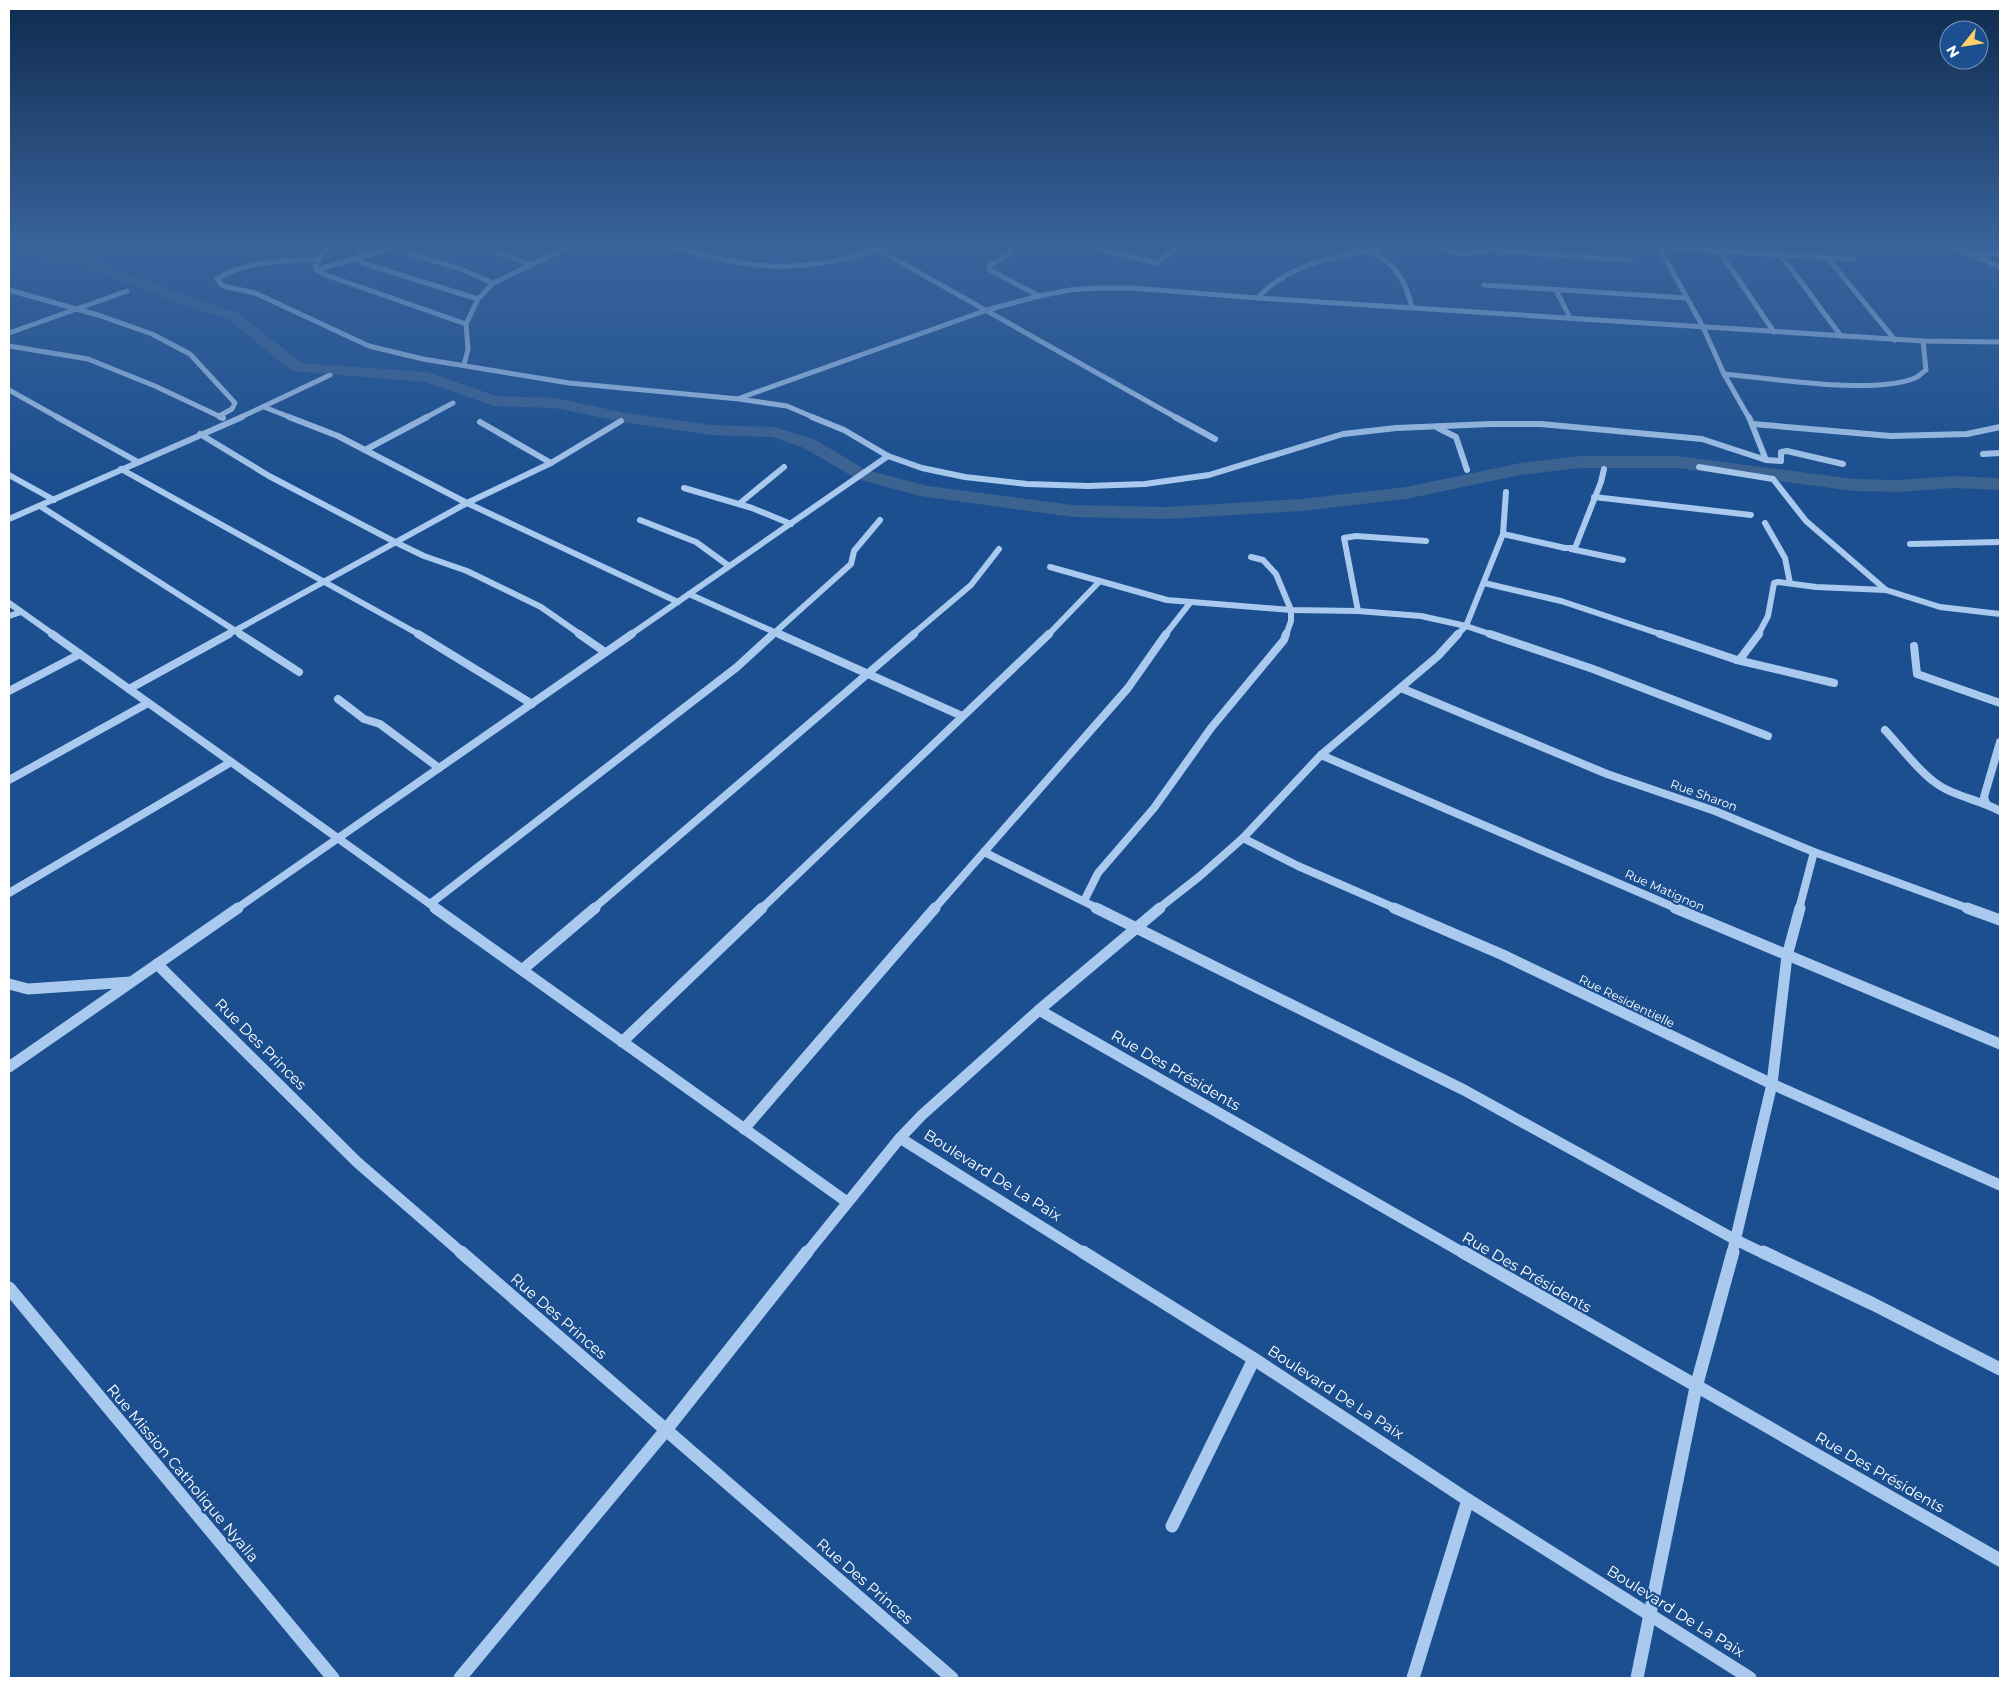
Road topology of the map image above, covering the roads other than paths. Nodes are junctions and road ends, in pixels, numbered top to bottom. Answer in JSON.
{"nodes":[{"id":1,"x":35,"y":324,"type":"edge"},
{"id":2,"x":124,"y":324,"type":"edge"},
{"id":3,"x":322,"y":324,"type":"edge"},
{"id":4,"x":466,"y":324,"type":"edge"},
{"id":5,"x":949,"y":324,"type":"edge"},
{"id":6,"x":1011,"y":324,"type":"edge"},
{"id":7,"x":1655,"y":324,"type":"edge"},
{"id":8,"x":1701,"y":324,"type":"edge"},
{"id":9,"x":1768,"y":324,"type":"edge"},
{"id":10,"x":1832,"y":324,"type":"edge"},
{"id":11,"x":1882,"y":324,"type":"edge"},
{"id":12,"x":1703,"y":327,"type":"junction"},
{"id":13,"x":1774,"y":332,"type":"junction"},
{"id":14,"x":9,"y":333,"type":"edge"},
{"id":15,"x":1841,"y":336,"type":"junction"},
{"id":16,"x":1895,"y":340,"type":"junction"},
{"id":17,"x":1923,"y":342,"type":"junction"},
{"id":18,"x":2000,"y":342,"type":"edge"},
{"id":19,"x":9,"y":346,"type":"edge"},
{"id":20,"x":464,"y":365,"type":"junction"},
{"id":21,"x":1724,"y":374,"type":"junction"},
{"id":22,"x":330,"y":375,"type":"dead end"},
{"id":23,"x":9,"y":390,"type":"edge"},
{"id":24,"x":739,"y":399,"type":"junction"},
{"id":25,"x":453,"y":403,"type":"dead end"},
{"id":26,"x":264,"y":407,"type":"junction"},
{"id":27,"x":219,"y":416,"type":"junction"},
{"id":28,"x":621,"y":421,"type":"dead end"},
{"id":29,"x":230,"y":422,"type":"junction"},
{"id":30,"x":480,"y":422,"type":"dead end"},
{"id":31,"x":1753,"y":424,"type":"junction"},
{"id":32,"x":1436,"y":427,"type":"junction"},
{"id":33,"x":2000,"y":427,"type":"edge"},
{"id":34,"x":200,"y":434,"type":"junction"},
{"id":35,"x":1215,"y":439,"type":"dead end"},
{"id":36,"x":365,"y":450,"type":"junction"},
{"id":37,"x":2000,"y":453,"type":"edge"},
{"id":38,"x":1983,"y":454,"type":"dead end"},
{"id":39,"x":888,"y":456,"type":"junction"},
{"id":40,"x":1766,"y":460,"type":"junction"},
{"id":41,"x":138,"y":462,"type":"junction"},
{"id":42,"x":551,"y":463,"type":"junction"},
{"id":43,"x":1844,"y":464,"type":"dead end"},
{"id":44,"x":784,"y":467,"type":"dead end"},
{"id":45,"x":1700,"y":467,"type":"dead end"},
{"id":46,"x":121,"y":469,"type":"junction"},
{"id":47,"x":1604,"y":469,"type":"dead end"},
{"id":48,"x":1467,"y":470,"type":"dead end"},
{"id":49,"x":9,"y":475,"type":"edge"},
{"id":50,"x":684,"y":488,"type":"dead end"},
{"id":51,"x":1506,"y":492,"type":"dead end"},
{"id":52,"x":1594,"y":497,"type":"junction"},
{"id":53,"x":54,"y":500,"type":"junction"},
{"id":54,"x":467,"y":503,"type":"junction"},
{"id":55,"x":739,"y":504,"type":"junction"},
{"id":56,"x":40,"y":506,"type":"junction"},
{"id":57,"x":1751,"y":515,"type":"dead end"},
{"id":58,"x":9,"y":519,"type":"edge"},
{"id":59,"x":640,"y":520,"type":"dead end"},
{"id":60,"x":880,"y":520,"type":"dead end"},
{"id":61,"x":1765,"y":523,"type":"dead end"},
{"id":62,"x":791,"y":524,"type":"junction"},
{"id":63,"x":1503,"y":534,"type":"junction"},
{"id":64,"x":1426,"y":540,"type":"dead end"},
{"id":65,"x":2000,"y":542,"type":"edge"},
{"id":66,"x":397,"y":543,"type":"junction"},
{"id":67,"x":1910,"y":544,"type":"dead end"},
{"id":68,"x":1571,"y":549,"type":"junction"},
{"id":69,"x":999,"y":550,"type":"dead end"},
{"id":70,"x":1251,"y":557,"type":"dead end"},
{"id":71,"x":1623,"y":560,"type":"dead end"},
{"id":72,"x":729,"y":566,"type":"junction"},
{"id":73,"x":1050,"y":567,"type":"dead end"},
{"id":74,"x":1098,"y":582,"type":"junction"},
{"id":75,"x":325,"y":583,"type":"junction"},
{"id":76,"x":1484,"y":583,"type":"junction"},
{"id":77,"x":1790,"y":583,"type":"junction"},
{"id":78,"x":1886,"y":590,"type":"junction"},
{"id":79,"x":689,"y":594,"type":"junction"},
{"id":80,"x":678,"y":602,"type":"junction"},
{"id":81,"x":9,"y":603,"type":"edge"},
{"id":82,"x":1190,"y":603,"type":"junction"},
{"id":83,"x":1291,"y":610,"type":"junction"},
{"id":84,"x":1358,"y":611,"type":"junction"},
{"id":85,"x":21,"y":612,"type":"junction"},
{"id":86,"x":2000,"y":614,"type":"edge"},
{"id":87,"x":9,"y":616,"type":"edge"},
{"id":88,"x":1466,"y":626,"type":"junction"},
{"id":89,"x":236,"y":631,"type":"junction"},
{"id":90,"x":774,"y":634,"type":"junction"},
{"id":91,"x":1914,"y":646,"type":"dead end"},
{"id":92,"x":605,"y":652,"type":"junction"},
{"id":93,"x":80,"y":654,"type":"junction"},
{"id":94,"x":1737,"y":660,"type":"junction"},
{"id":95,"x":299,"y":672,"type":"dead end"},
{"id":96,"x":868,"y":674,"type":"junction"},
{"id":97,"x":1834,"y":683,"type":"dead end"},
{"id":98,"x":1401,"y":688,"type":"junction"},
{"id":99,"x":129,"y":689,"type":"junction"},
{"id":100,"x":9,"y":691,"type":"edge"},
{"id":101,"x":338,"y":699,"type":"dead end"},
{"id":102,"x":148,"y":702,"type":"junction"},
{"id":103,"x":2000,"y":703,"type":"edge"},
{"id":104,"x":532,"y":704,"type":"junction"},
{"id":105,"x":962,"y":716,"type":"junction"},
{"id":106,"x":1885,"y":730,"type":"dead end"},
{"id":107,"x":1768,"y":736,"type":"dead end"},
{"id":108,"x":2000,"y":742,"type":"edge"},
{"id":109,"x":1322,"y":755,"type":"junction"},
{"id":110,"x":231,"y":762,"type":"junction"},
{"id":111,"x":439,"y":768,"type":"junction"},
{"id":112,"x":9,"y":780,"type":"edge"},
{"id":113,"x":1986,"y":804,"type":"junction"},
{"id":114,"x":2000,"y":811,"type":"edge"},
{"id":115,"x":338,"y":838,"type":"junction"},
{"id":116,"x":1243,"y":838,"type":"junction"},
{"id":117,"x":984,"y":852,"type":"junction"},
{"id":118,"x":1814,"y":852,"type":"junction"},
{"id":119,"x":9,"y":892,"type":"edge"},
{"id":120,"x":1084,"y":902,"type":"junction"},
{"id":121,"x":430,"y":904,"type":"junction"},
{"id":122,"x":2000,"y":920,"type":"edge"},
{"id":123,"x":1134,"y":928,"type":"junction"},
{"id":124,"x":1787,"y":956,"type":"junction"},
{"id":125,"x":157,"y":964,"type":"junction"},
{"id":126,"x":522,"y":970,"type":"junction"},
{"id":127,"x":132,"y":982,"type":"junction"},
{"id":128,"x":9,"y":984,"type":"edge"},
{"id":129,"x":1039,"y":1010,"type":"junction"},
{"id":130,"x":622,"y":1042,"type":"junction"},
{"id":131,"x":2000,"y":1044,"type":"edge"},
{"id":132,"x":9,"y":1067,"type":"edge"},
{"id":133,"x":1772,"y":1084,"type":"junction"},
{"id":134,"x":744,"y":1129,"type":"junction"},
{"id":135,"x":900,"y":1138,"type":"junction"},
{"id":136,"x":2000,"y":1185,"type":"edge"},
{"id":137,"x":847,"y":1202,"type":"junction"},
{"id":138,"x":1736,"y":1240,"type":"junction"},
{"id":139,"x":9,"y":1288,"type":"edge"},
{"id":140,"x":1254,"y":1359,"type":"junction"},
{"id":141,"x":2000,"y":1369,"type":"edge"},
{"id":142,"x":1696,"y":1387,"type":"junction"},
{"id":143,"x":666,"y":1430,"type":"junction"},
{"id":144,"x":1468,"y":1500,"type":"junction"},
{"id":145,"x":1172,"y":1526,"type":"dead end"},
{"id":146,"x":2000,"y":1560,"type":"edge"},
{"id":147,"x":1651,"y":1616,"type":"junction"},
{"id":148,"x":333,"y":1678,"type":"edge"},
{"id":149,"x":460,"y":1678,"type":"edge"},
{"id":150,"x":952,"y":1678,"type":"edge"},
{"id":151,"x":1413,"y":1678,"type":"edge"},
{"id":152,"x":1637,"y":1678,"type":"edge"},
{"id":153,"x":1750,"y":1678,"type":"edge"}],
"edges":[{"from":1,"to":14,"type":"street"},
{"from":2,"to":27,"type":"street"},
{"from":3,"to":20,"type":"street"},
{"from":4,"to":20,"type":"street"},
{"from":5,"to":24,"type":"street"},
{"from":6,"to":35,"type":"street"},
{"from":7,"to":12,"type":"street"},
{"from":8,"to":12,"type":"street"},
{"from":9,"to":13,"type":"street"},
{"from":10,"to":15,"type":"street"},
{"from":11,"to":16,"type":"street"},
{"from":12,"to":13,"type":"street"},
{"from":12,"to":21,"type":"street"},
{"from":13,"to":15,"type":"street"},
{"from":15,"to":16,"type":"street"},
{"from":16,"to":17,"type":"street"},
{"from":17,"to":18,"type":"street"},
{"from":17,"to":21,"type":"street"},
{"from":19,"to":27,"type":"street"},
{"from":20,"to":24,"type":"street"},
{"from":21,"to":31,"type":"street"},
{"from":22,"to":26,"type":"street"},
{"from":23,"to":41,"type":"street"},
{"from":24,"to":39,"type":"street"},
{"from":25,"to":36,"type":"street"},
{"from":26,"to":29,"type":"street"},
{"from":26,"to":36,"type":"street"},
{"from":27,"to":29,"type":"street"},
{"from":28,"to":42,"type":"street"},
{"from":29,"to":34,"type":"street"},
{"from":30,"to":42,"type":"street"},
{"from":31,"to":33,"type":"street"},
{"from":31,"to":40,"type":"street"},
{"from":32,"to":39,"type":"street"},
{"from":32,"to":40,"type":"street"},
{"from":32,"to":48,"type":"street"},
{"from":34,"to":41,"type":"street"},
{"from":34,"to":66,"type":"street"},
{"from":36,"to":54,"type":"street"},
{"from":37,"to":38,"type":"street"},
{"from":39,"to":62,"type":"street"},
{"from":40,"to":43,"type":"street"},
{"from":41,"to":46,"type":"street"},
{"from":42,"to":54,"type":"street"},
{"from":44,"to":55,"type":"street"},
{"from":45,"to":78,"type":"street"},
{"from":46,"to":53,"type":"street"},
{"from":46,"to":75,"type":"street"},
{"from":47,"to":52,"type":"street"},
{"from":49,"to":53,"type":"street"},
{"from":50,"to":55,"type":"street"},
{"from":51,"to":63,"type":"street"},
{"from":52,"to":57,"type":"street"},
{"from":52,"to":68,"type":"street"},
{"from":53,"to":56,"type":"street"},
{"from":54,"to":66,"type":"street"},
{"from":54,"to":80,"type":"street"},
{"from":55,"to":62,"type":"street"},
{"from":56,"to":58,"type":"street"},
{"from":56,"to":89,"type":"street"},
{"from":59,"to":72,"type":"street"},
{"from":60,"to":90,"type":"street"},
{"from":61,"to":77,"type":"street"},
{"from":62,"to":72,"type":"street"},
{"from":63,"to":68,"type":"street"},
{"from":63,"to":76,"type":"street"},
{"from":64,"to":84,"type":"street"},
{"from":65,"to":67,"type":"street"},
{"from":66,"to":75,"type":"street"},
{"from":66,"to":92,"type":"street"},
{"from":68,"to":71,"type":"street"},
{"from":69,"to":96,"type":"street"},
{"from":70,"to":83,"type":"street"},
{"from":72,"to":79,"type":"street"},
{"from":73,"to":74,"type":"street"},
{"from":74,"to":82,"type":"street"},
{"from":74,"to":105,"type":"street"},
{"from":75,"to":89,"type":"street"},
{"from":75,"to":104,"type":"street"},
{"from":76,"to":88,"type":"street"},
{"from":76,"to":94,"type":"street"},
{"from":77,"to":78,"type":"street"},
{"from":77,"to":94,"type":"street"},
{"from":78,"to":86,"type":"street"},
{"from":79,"to":80,"type":"street"},
{"from":79,"to":90,"type":"street"},
{"from":80,"to":92,"type":"street"},
{"from":81,"to":85,"type":"street"},
{"from":82,"to":83,"type":"street"},
{"from":82,"to":117,"type":"street"},
{"from":83,"to":84,"type":"street"},
{"from":83,"to":120,"type":"street"},
{"from":84,"to":88,"type":"street"},
{"from":85,"to":87,"type":"street"},
{"from":85,"to":93,"type":"street"},
{"from":88,"to":98,"type":"street"},
{"from":88,"to":107,"type":"street"},
{"from":89,"to":95,"type":"street"},
{"from":89,"to":99,"type":"street"},
{"from":90,"to":96,"type":"street"},
{"from":90,"to":121,"type":"street"},
{"from":91,"to":103,"type":"street"},
{"from":92,"to":104,"type":"street"},
{"from":93,"to":99,"type":"street"},
{"from":93,"to":100,"type":"street"},
{"from":94,"to":97,"type":"street"},
{"from":96,"to":105,"type":"street"},
{"from":96,"to":126,"type":"street"},
{"from":98,"to":109,"type":"street"},
{"from":98,"to":118,"type":"street","name":"Rue Sharon"},
{"from":99,"to":102,"type":"street"},
{"from":101,"to":111,"type":"street"},
{"from":102,"to":110,"type":"street"},
{"from":102,"to":112,"type":"street"},
{"from":104,"to":111,"type":"street"},
{"from":105,"to":130,"type":"street"},
{"from":106,"to":113,"type":"street"},
{"from":108,"to":113,"type":"street"},
{"from":109,"to":116,"type":"street"},
{"from":109,"to":124,"type":"street","name":"Rue Matignon"},
{"from":110,"to":115,"type":"street"},
{"from":110,"to":119,"type":"street"},
{"from":111,"to":115,"type":"street"},
{"from":113,"to":114,"type":"street"},
{"from":115,"to":121,"type":"street"},
{"from":115,"to":125,"type":"street"},
{"from":116,"to":123,"type":"street"},
{"from":116,"to":133,"type":"street","name":"Rue Residentielle"},
{"from":117,"to":120,"type":"street"},
{"from":117,"to":134,"type":"street"},
{"from":118,"to":122,"type":"street","name":"Rue Sharon"},
{"from":118,"to":124,"type":"street"},
{"from":120,"to":123,"type":"street"},
{"from":121,"to":126,"type":"street"},
{"from":123,"to":129,"type":"street"},
{"from":123,"to":138,"type":"street"},
{"from":124,"to":131,"type":"street","name":"Rue Matignon"},
{"from":124,"to":133,"type":"street"},
{"from":125,"to":127,"type":"street"},
{"from":125,"to":143,"type":"street","name":"Rue Des Princes"},
{"from":126,"to":130,"type":"street"},
{"from":127,"to":128,"type":"street"},
{"from":127,"to":132,"type":"street"},
{"from":129,"to":135,"type":"street"},
{"from":129,"to":142,"type":"street","name":"Rue Des Présidents"},
{"from":130,"to":134,"type":"street"},
{"from":133,"to":136,"type":"street","name":"Rue Residentielle"},
{"from":133,"to":138,"type":"street"},
{"from":134,"to":137,"type":"street"},
{"from":135,"to":137,"type":"street"},
{"from":135,"to":140,"type":"street","name":"Boulevard De La Paix"},
{"from":137,"to":143,"type":"street"},
{"from":138,"to":141,"type":"street"},
{"from":138,"to":142,"type":"street"},
{"from":139,"to":148,"type":"street","name":"Rue Mission Catholique Nyalla"},
{"from":140,"to":144,"type":"street","name":"Boulevard De La Paix"},
{"from":140,"to":145,"type":"street"},
{"from":142,"to":146,"type":"street","name":"Rue Des Présidents"},
{"from":142,"to":147,"type":"street"},
{"from":143,"to":149,"type":"street"},
{"from":143,"to":150,"type":"street","name":"Rue Des Princes"},
{"from":144,"to":147,"type":"street","name":"Boulevard De La Paix"},
{"from":144,"to":151,"type":"street"},
{"from":147,"to":152,"type":"street"},
{"from":147,"to":153,"type":"street","name":"Boulevard De La Paix"}]}
